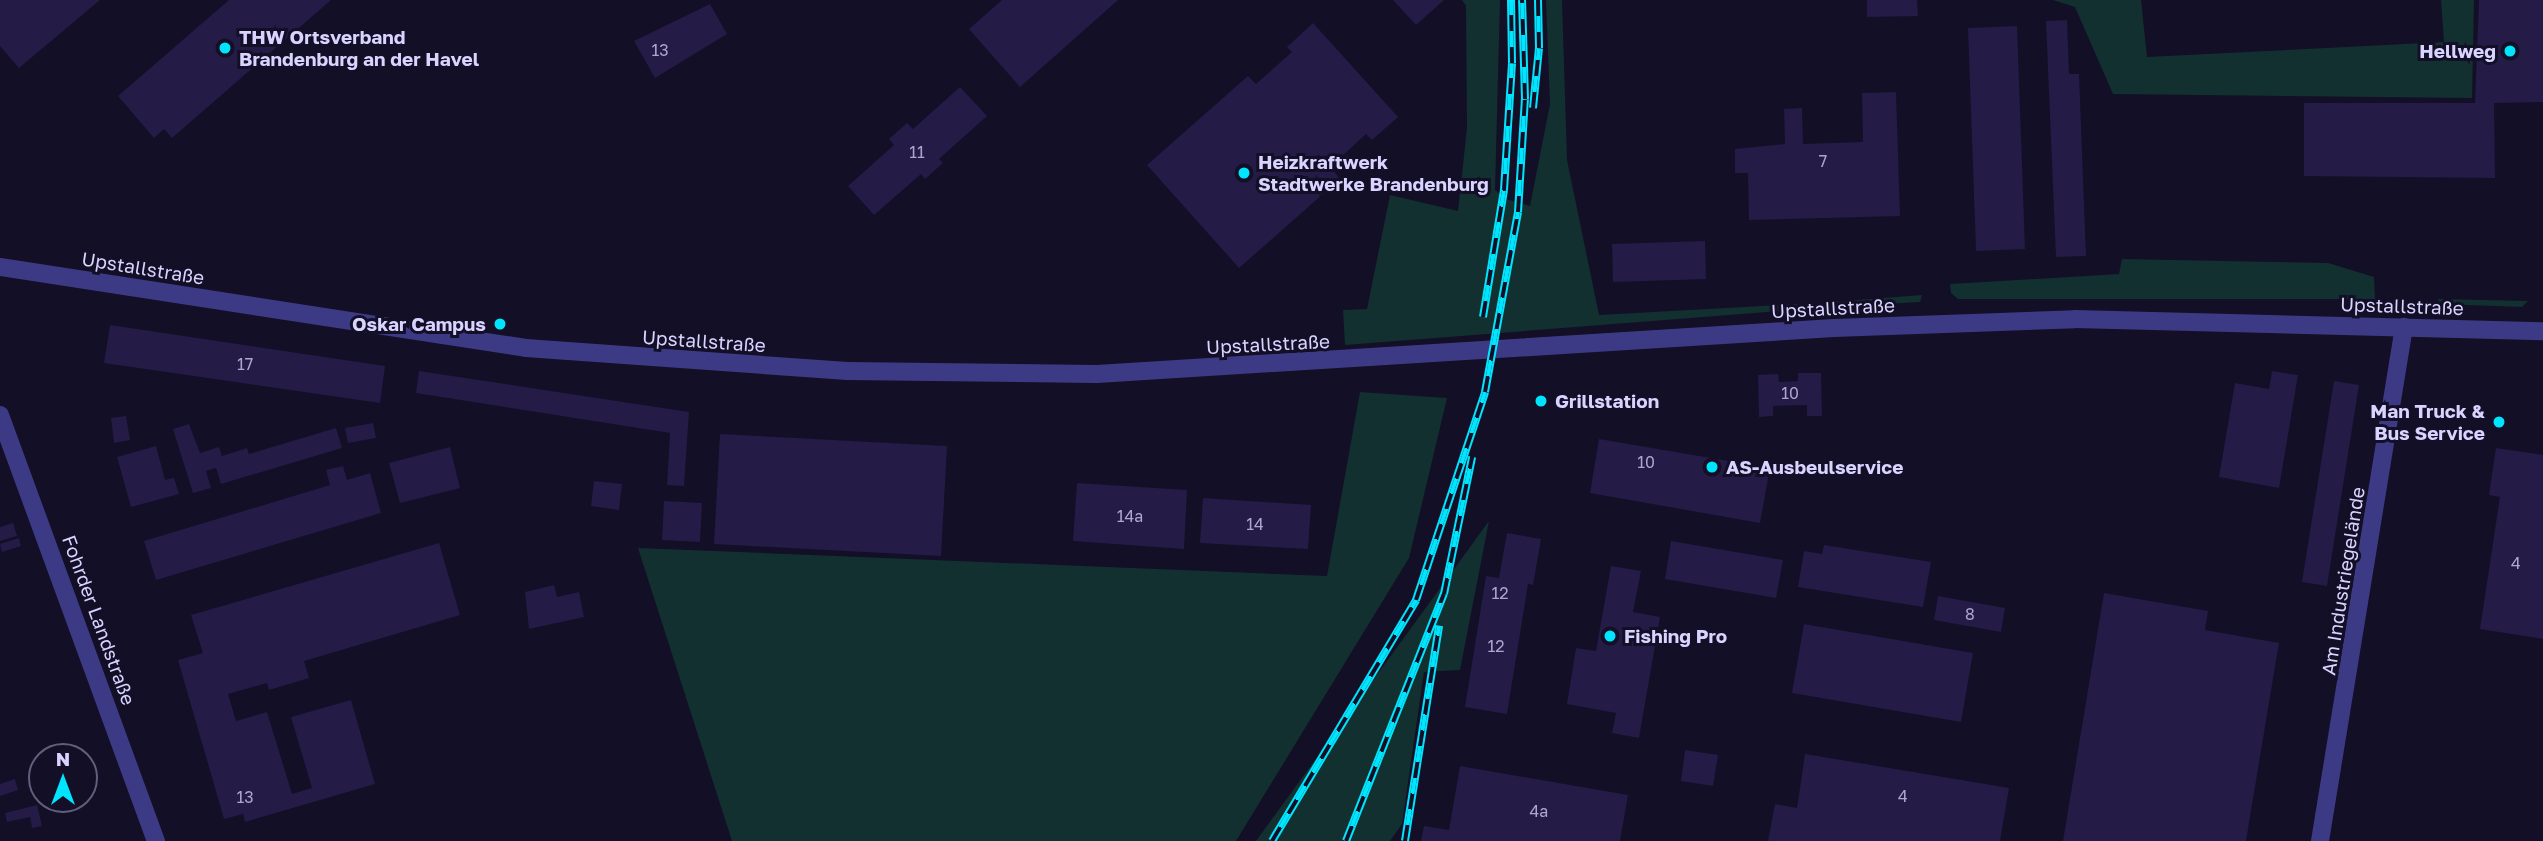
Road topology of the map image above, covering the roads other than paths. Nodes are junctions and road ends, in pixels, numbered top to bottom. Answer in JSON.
{"nodes":[{"id":1,"x":0,"y":267,"type":"edge"},
{"id":2,"x":2404,"y":327,"type":"junction"},
{"id":3,"x":2543,"y":331,"type":"edge"},
{"id":4,"x":0,"y":415,"type":"edge"},
{"id":5,"x":156,"y":841,"type":"edge"},
{"id":6,"x":2320,"y":841,"type":"edge"}],
"edges":[{"from":1,"to":2,"type":"street","name":"Upstallstraße"},
{"from":2,"to":3,"type":"street","name":"Upstallstraße"},
{"from":2,"to":6,"type":"street","name":"Am Industriegelände"},
{"from":4,"to":5,"type":"street","name":"Fohrder Landstraße"}]}
